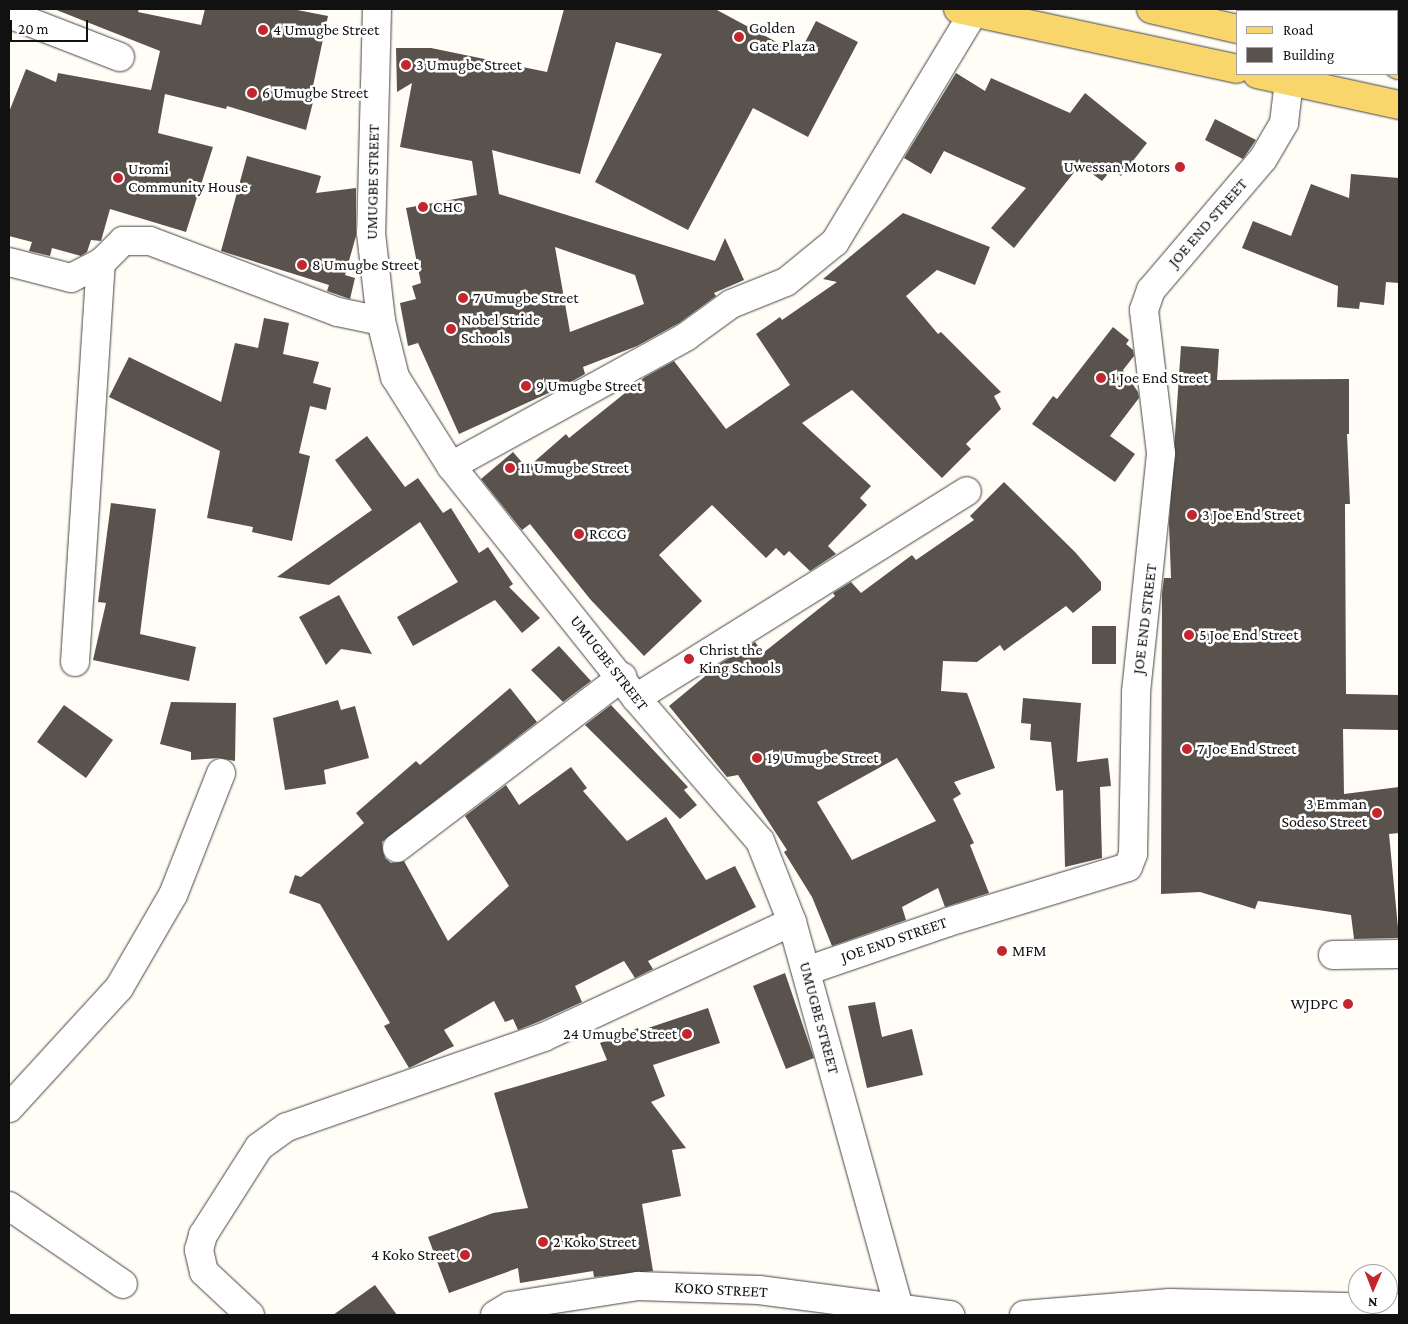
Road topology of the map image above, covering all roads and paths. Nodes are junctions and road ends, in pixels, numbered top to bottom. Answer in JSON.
{"nodes":[{"id":1,"x":377,"y":9,"type":"edge"},
{"id":2,"x":1151,"y":9,"type":"edge"},
{"id":3,"x":966,"y":11,"type":"edge"},
{"id":4,"x":9,"y":14,"type":"edge"},
{"id":5,"x":1236,"y":29,"type":"edge"},
{"id":6,"x":120,"y":57,"type":"dead end"},
{"id":7,"x":1236,"y":69,"type":"edge"},
{"id":8,"x":1262,"y":75,"type":"edge"},
{"id":9,"x":1289,"y":81,"type":"junction"},
{"id":10,"x":1399,"y":105,"type":"edge"},
{"id":11,"x":9,"y":262,"type":"edge"},
{"id":12,"x":101,"y":263,"type":"junction"},
{"id":13,"x":381,"y":321,"type":"junction"},
{"id":14,"x":451,"y":466,"type":"junction"},
{"id":15,"x":966,"y":491,"type":"dead end"},
{"id":16,"x":74,"y":662,"type":"dead end"},
{"id":17,"x":629,"y":688,"type":"junction"},
{"id":18,"x":221,"y":774,"type":"dead end"},
{"id":19,"x":397,"y":848,"type":"dead end"},
{"id":20,"x":792,"y":922,"type":"junction"},
{"id":21,"x":1399,"y":954,"type":"edge"},
{"id":22,"x":1333,"y":955,"type":"dead end"},
{"id":23,"x":806,"y":971,"type":"junction"},
{"id":24,"x":9,"y":1108,"type":"edge"},
{"id":25,"x":9,"y":1206,"type":"edge"},
{"id":26,"x":123,"y":1284,"type":"dead end"},
{"id":27,"x":1399,"y":1308,"type":"edge"},
{"id":28,"x":900,"y":1312,"type":"edge"},
{"id":29,"x":250,"y":1315,"type":"edge"},
{"id":30,"x":495,"y":1315,"type":"edge"},
{"id":31,"x":950,"y":1315,"type":"edge"},
{"id":32,"x":1024,"y":1315,"type":"edge"}],
"edges":[{"from":1,"to":13,"type":"street","name":"UMUGBE STREET"},
{"from":2,"to":5,"type":"main road"},
{"from":3,"to":7,"type":"main road"},
{"from":3,"to":14,"type":"street"},
{"from":4,"to":6,"type":"street"},
{"from":8,"to":9,"type":"main road"},
{"from":9,"to":10,"type":"main road"},
{"from":9,"to":23,"type":"street","name":"JOE END STREET"},
{"from":11,"to":12,"type":"street"},
{"from":12,"to":13,"type":"street"},
{"from":12,"to":16,"type":"street"},
{"from":13,"to":14,"type":"street","name":"UMUGBE STREET"},
{"from":14,"to":17,"type":"street","name":"UMUGBE STREET"},
{"from":15,"to":17,"type":"street"},
{"from":17,"to":19,"type":"street"},
{"from":17,"to":20,"type":"street","name":"UMUGBE STREET"},
{"from":18,"to":24,"type":"street"},
{"from":20,"to":23,"type":"street","name":"UMUGBE STREET"},
{"from":20,"to":29,"type":"street"},
{"from":21,"to":22,"type":"street"},
{"from":23,"to":28,"type":"street","name":"UMUGBE STREET"},
{"from":25,"to":26,"type":"street"},
{"from":27,"to":32,"type":"street"},
{"from":28,"to":30,"type":"street","name":"KOKO STREET"},
{"from":28,"to":31,"type":"street","name":"KOKO STREET"}]}
